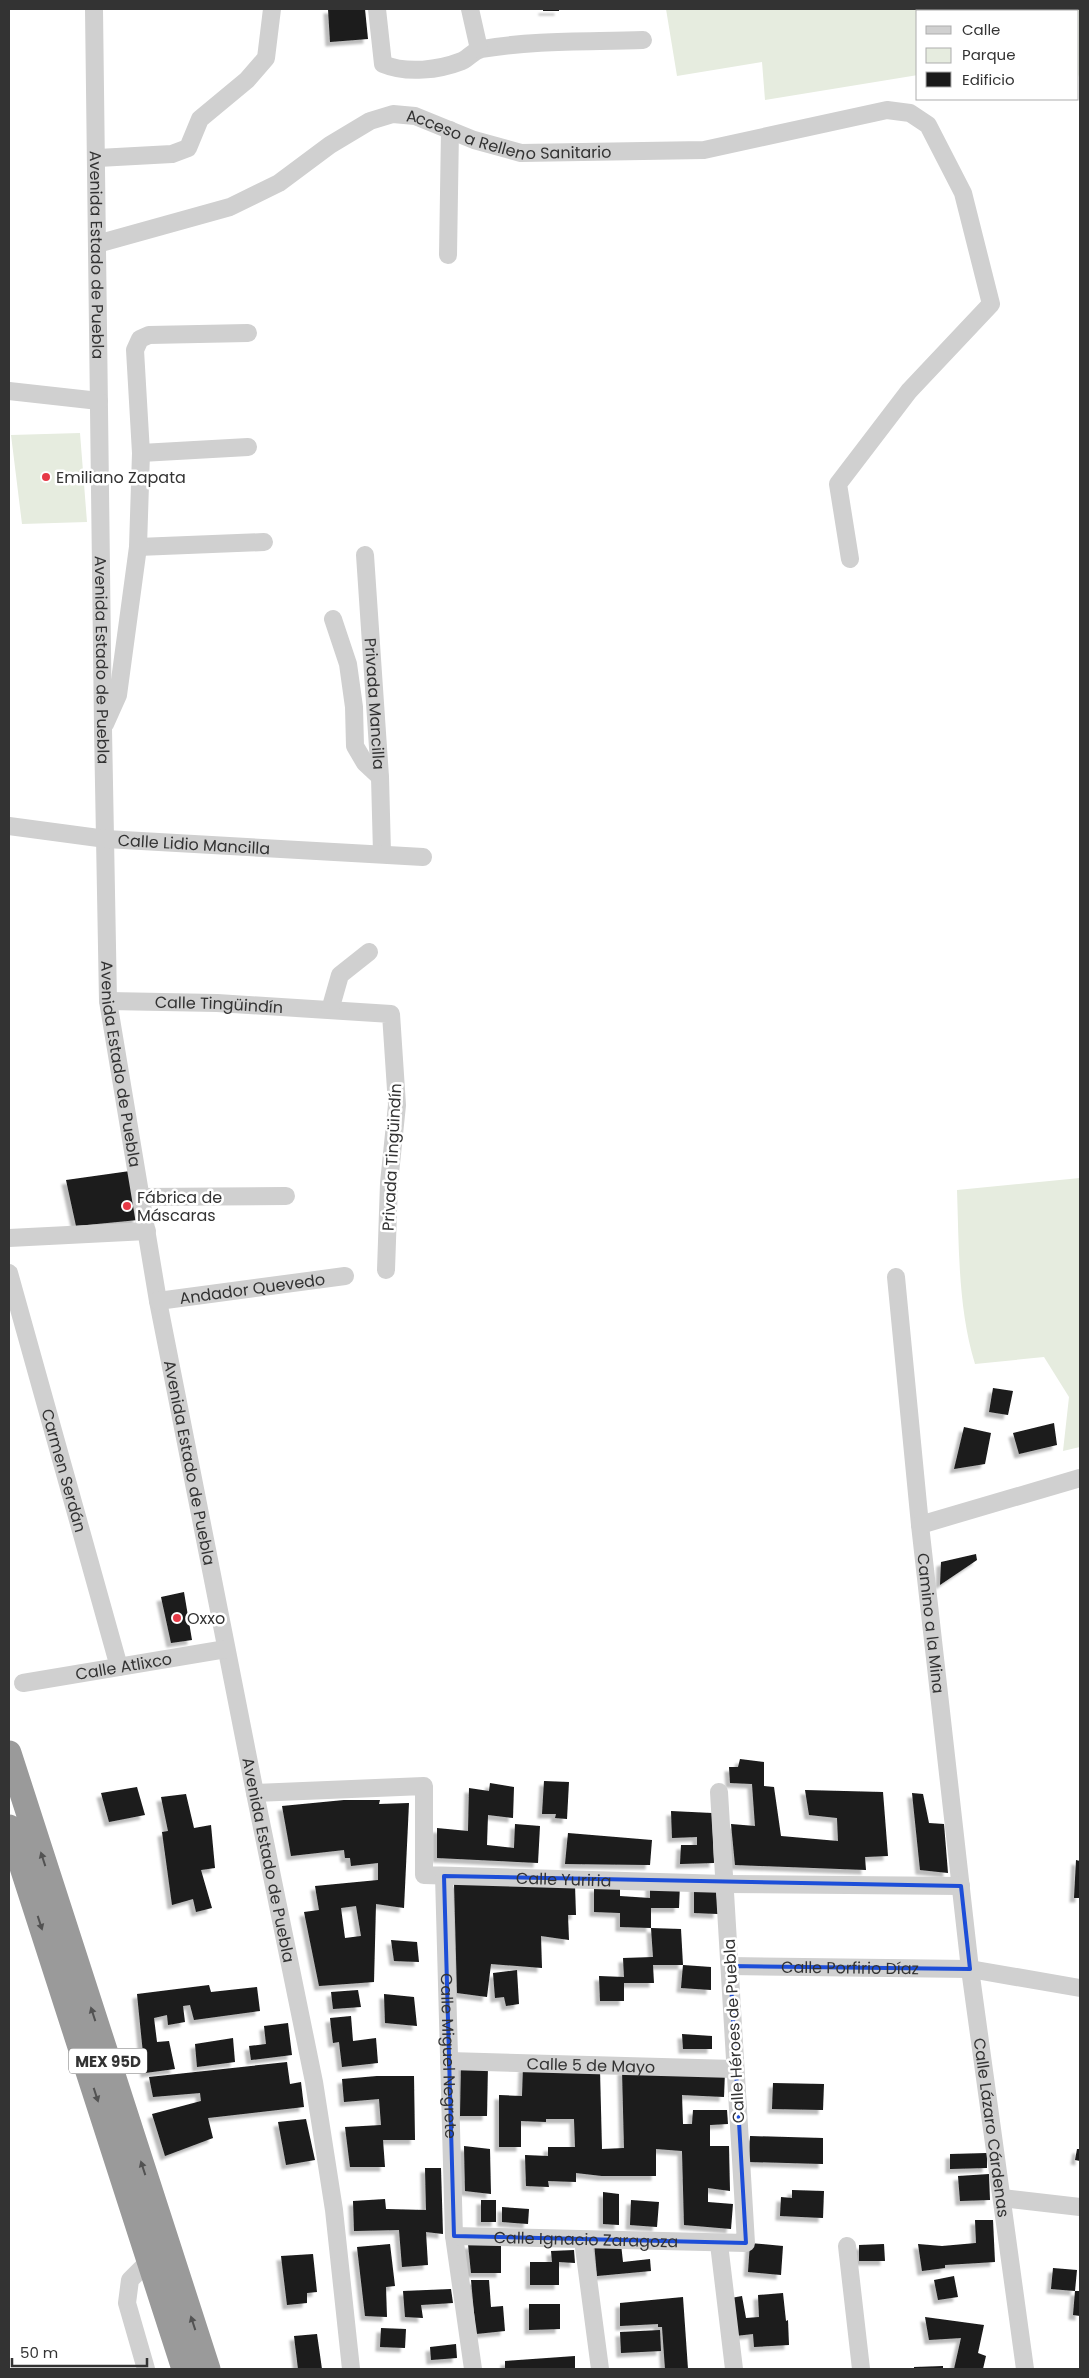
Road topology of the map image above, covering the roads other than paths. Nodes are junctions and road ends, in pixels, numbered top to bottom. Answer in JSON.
{"nodes":[{"id":1,"x":94,"y":9,"type":"edge"},
{"id":2,"x":272,"y":9,"type":"edge"},
{"id":3,"x":377,"y":9,"type":"edge"},
{"id":4,"x":470,"y":9,"type":"edge"},
{"id":5,"x":643,"y":40,"type":"dead end"},
{"id":6,"x":479,"y":49,"type":"junction"},
{"id":7,"x":450,"y":130,"type":"junction"},
{"id":8,"x":98,"y":158,"type":"junction"},
{"id":9,"x":97,"y":244,"type":"junction"},
{"id":10,"x":448,"y":255,"type":"dead end"},
{"id":11,"x":248,"y":333,"type":"dead end"},
{"id":12,"x":9,"y":391,"type":"edge"},
{"id":13,"x":99,"y":401,"type":"junction"},
{"id":14,"x":248,"y":446,"type":"dead end"},
{"id":15,"x":141,"y":453,"type":"junction"},
{"id":16,"x":264,"y":542,"type":"dead end"},
{"id":17,"x":138,"y":547,"type":"junction"},
{"id":18,"x":366,"y":555,"type":"dead end"},
{"id":19,"x":850,"y":559,"type":"dead end"},
{"id":20,"x":333,"y":619,"type":"dead end"},
{"id":21,"x":103,"y":729,"type":"junction"},
{"id":22,"x":380,"y":776,"type":"junction"},
{"id":23,"x":9,"y":826,"type":"edge"},
{"id":24,"x":106,"y":839,"type":"junction"},
{"id":25,"x":382,"y":853,"type":"junction"},
{"id":26,"x":423,"y":857,"type":"dead end"},
{"id":27,"x":369,"y":952,"type":"dead end"},
{"id":28,"x":108,"y":1001,"type":"junction"},
{"id":29,"x":330,"y":1010,"type":"junction"},
{"id":30,"x":391,"y":1014,"type":"joint"},
{"id":31,"x":286,"y":1196,"type":"dead end"},
{"id":32,"x":141,"y":1197,"type":"junction"},
{"id":33,"x":147,"y":1231,"type":"junction"},
{"id":34,"x":9,"y":1238,"type":"edge"},
{"id":35,"x":386,"y":1270,"type":"dead end"},
{"id":36,"x":9,"y":1273,"type":"edge"},
{"id":37,"x":345,"y":1276,"type":"dead end"},
{"id":38,"x":896,"y":1277,"type":"dead end"},
{"id":39,"x":158,"y":1301,"type":"junction"},
{"id":40,"x":1080,"y":1478,"type":"edge"},
{"id":41,"x":920,"y":1525,"type":"junction"},
{"id":42,"x":226,"y":1649,"type":"junction"},
{"id":43,"x":119,"y":1667,"type":"junction"},
{"id":44,"x":23,"y":1683,"type":"dead end"},
{"id":45,"x":9,"y":1753,"type":"edge"},
{"id":46,"x":719,"y":1792,"type":"dead end"},
{"id":47,"x":254,"y":1793,"type":"junction"},
{"id":48,"x":9,"y":1827,"type":"edge"},
{"id":49,"x":444,"y":1876,"type":"junction"},
{"id":50,"x":726,"y":1884,"type":"junction"},
{"id":51,"x":961,"y":1886,"type":"junction"},
{"id":52,"x":730,"y":1966,"type":"junction"},
{"id":53,"x":970,"y":1969,"type":"junction"},
{"id":54,"x":1080,"y":1988,"type":"edge"},
{"id":55,"x":449,"y":2061,"type":"junction"},
{"id":56,"x":734,"y":2069,"type":"junction"},
{"id":57,"x":1002,"y":2198,"type":"junction"},
{"id":58,"x":1080,"y":2207,"type":"edge"},
{"id":59,"x":454,"y":2236,"type":"junction"},
{"id":60,"x":583,"y":2240,"type":"junction"},
{"id":61,"x":719,"y":2244,"type":"junction"},
{"id":62,"x":847,"y":2246,"type":"dead end"},
{"id":63,"x":150,"y":2260,"type":"junction"},
{"id":64,"x":146,"y":2369,"type":"edge"},
{"id":65,"x":184,"y":2369,"type":"edge"},
{"id":66,"x":208,"y":2369,"type":"edge"},
{"id":67,"x":351,"y":2369,"type":"edge"},
{"id":68,"x":473,"y":2369,"type":"edge"},
{"id":69,"x":600,"y":2369,"type":"edge"},
{"id":70,"x":734,"y":2369,"type":"edge"},
{"id":71,"x":860,"y":2369,"type":"edge"},
{"id":72,"x":1025,"y":2369,"type":"edge"}],
"edges":[{"from":1,"to":8,"type":"street","name":"Avenida Estado de Puebla"},
{"from":2,"to":8,"type":"street"},
{"from":3,"to":6,"type":"street"},
{"from":4,"to":6,"type":"street"},
{"from":5,"to":6,"type":"street"},
{"from":7,"to":9,"type":"street","name":"Acceso a Relleno Sanitario"},
{"from":7,"to":10,"type":"street"},
{"from":7,"to":19,"type":"street","name":"Acceso a Relleno Sanitario"},
{"from":8,"to":9,"type":"street","name":"Avenida Estado de Puebla"},
{"from":9,"to":13,"type":"street","name":"Avenida Estado de Puebla"},
{"from":11,"to":15,"type":"street"},
{"from":12,"to":13,"type":"street"},
{"from":13,"to":21,"type":"street","name":"Avenida Estado de Puebla"},
{"from":14,"to":15,"type":"street"},
{"from":15,"to":17,"type":"street"},
{"from":16,"to":17,"type":"street"},
{"from":17,"to":21,"type":"street"},
{"from":18,"to":22,"type":"street","name":"Privada Mancilla"},
{"from":20,"to":22,"type":"street"},
{"from":21,"to":24,"type":"street","name":"Avenida Estado de Puebla"},
{"from":22,"to":25,"type":"street","name":"Privada Mancilla"},
{"from":23,"to":24,"type":"street","name":"Calle Lidio Mancilla"},
{"from":24,"to":25,"type":"street","name":"Calle Lidio Mancilla"},
{"from":24,"to":28,"type":"street","name":"Avenida Estado de Puebla"},
{"from":25,"to":26,"type":"street","name":"Calle Lidio Mancilla"},
{"from":27,"to":29,"type":"street"},
{"from":28,"to":29,"type":"street","name":"Calle Tingüindín"},
{"from":28,"to":32,"type":"street","name":"Avenida Estado de Puebla"},
{"from":29,"to":30,"type":"street","name":"Calle Tingüindín"},
{"from":30,"to":35,"type":"street","name":"Privada Tingüindín"},
{"from":31,"to":32,"type":"street"},
{"from":32,"to":33,"type":"street","name":"Avenida Estado de Puebla"},
{"from":33,"to":34,"type":"street"},
{"from":33,"to":39,"type":"street","name":"Avenida Estado de Puebla"},
{"from":36,"to":43,"type":"street","name":"Carmen Serdán"},
{"from":37,"to":39,"type":"street","name":"Andador Quevedo"},
{"from":38,"to":41,"type":"street","name":"Camino a la Mina"},
{"from":39,"to":42,"type":"street","name":"Avenida Estado de Puebla"},
{"from":40,"to":41,"type":"street"},
{"from":41,"to":51,"type":"street","name":"Camino a la Mina"},
{"from":42,"to":43,"type":"street","name":"Calle Atlixco"},
{"from":42,"to":47,"type":"street","name":"Avenida Estado de Puebla"},
{"from":43,"to":44,"type":"street","name":"Calle Atlixco"},
{"from":66,"to":45,"type":"highway","number":"MEX 95D","one_way":true},
{"from":46,"to":50,"type":"street","name":"Calle Héroes de Puebla"},
{"from":47,"to":49,"type":"street","name":"Calle Yuriria"},
{"from":47,"to":67,"type":"street","name":"Avenida Estado de Puebla"},
{"from":48,"to":63,"type":"highway","number":"MEX 95D","one_way":true},
{"from":49,"to":50,"type":"street","name":"Calle Yuriria"},
{"from":49,"to":55,"type":"street","name":"Calle Miguel Negrete"},
{"from":50,"to":51,"type":"street","name":"Calle Yuriria"},
{"from":50,"to":52,"type":"street","name":"Calle Héroes de Puebla"},
{"from":51,"to":53,"type":"street","name":"Calle Lázaro Cárdenas"},
{"from":52,"to":53,"type":"street","name":"Calle Porfirio Díaz"},
{"from":52,"to":56,"type":"street","name":"Calle Héroes de Puebla"},
{"from":53,"to":54,"type":"street","name":"Calle Porfirio Díaz"},
{"from":53,"to":57,"type":"street","name":"Calle Lázaro Cárdenas"},
{"from":55,"to":56,"type":"street","name":"Calle 5 de Mayo"},
{"from":55,"to":59,"type":"street","name":"Calle Miguel Negrete"},
{"from":56,"to":61,"type":"street","name":"Calle Héroes de Puebla"},
{"from":57,"to":58,"type":"street"},
{"from":57,"to":72,"type":"street","name":"Calle Lázaro Cárdenas"},
{"from":59,"to":60,"type":"street","name":"Calle Ignacio Zaragoza"},
{"from":59,"to":68,"type":"street","name":"Calle Miguel Negrete"},
{"from":60,"to":61,"type":"street","name":"Calle Ignacio Zaragoza"},
{"from":60,"to":69,"type":"street"},
{"from":61,"to":70,"type":"street"},
{"from":62,"to":71,"type":"street"},
{"from":63,"to":64,"type":"street"},
{"from":63,"to":65,"type":"highway","number":"MEX 95D"}]}
